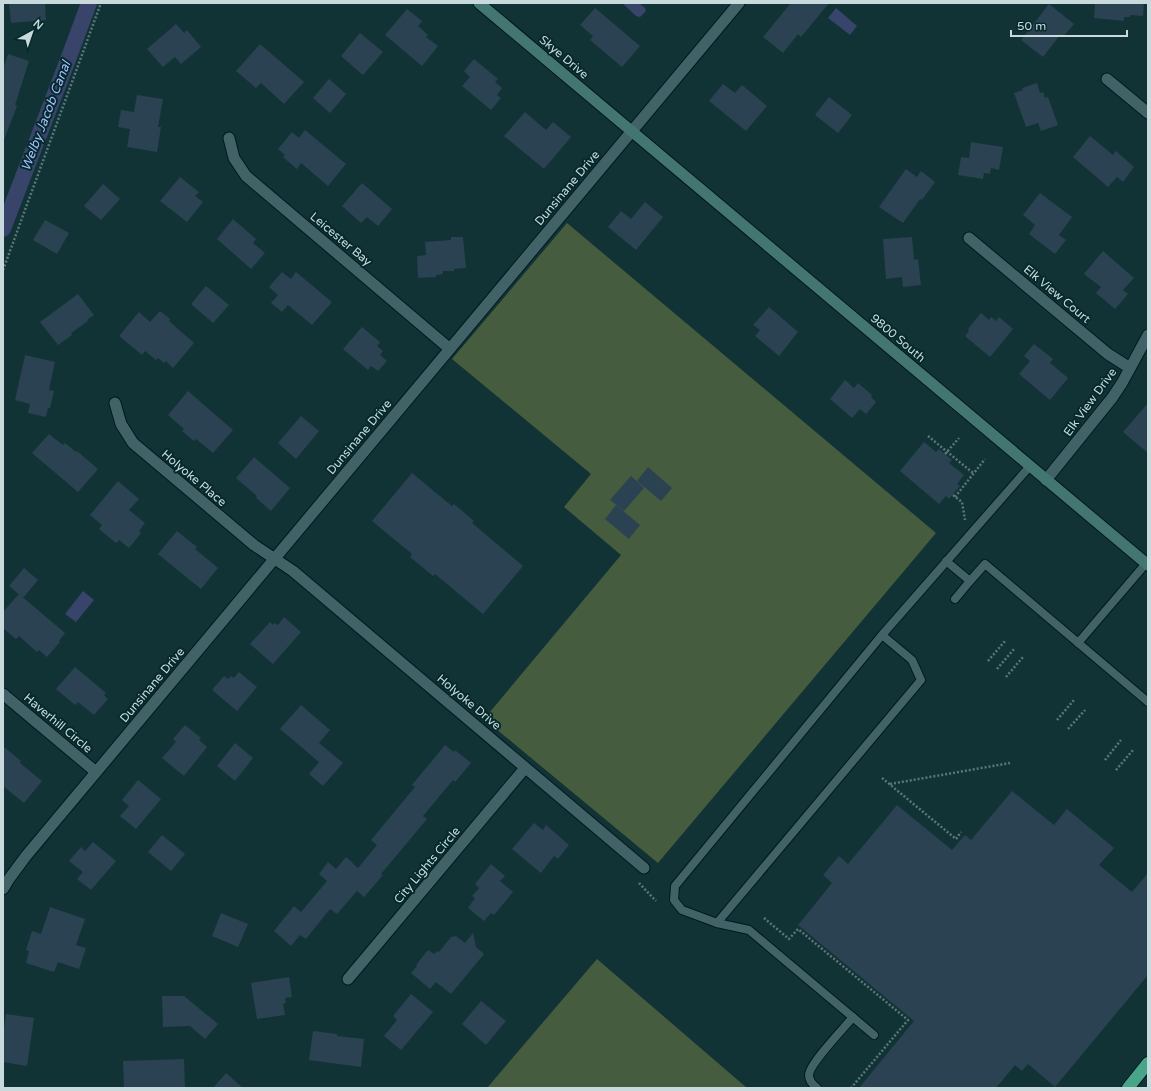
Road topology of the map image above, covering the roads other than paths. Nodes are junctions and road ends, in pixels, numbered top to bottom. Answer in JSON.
{"nodes":[{"id":1,"x":479,"y":3,"type":"edge"},
{"id":2,"x":739,"y":3,"type":"edge"},
{"id":3,"x":1107,"y":79,"type":"dead end"},
{"id":4,"x":1148,"y":113,"type":"edge"},
{"id":5,"x":631,"y":131,"type":"junction"},
{"id":6,"x":229,"y":138,"type":"dead end"},
{"id":7,"x":969,"y":238,"type":"dead end"},
{"id":8,"x":1148,"y":335,"type":"edge"},
{"id":9,"x":450,"y":349,"type":"junction"},
{"id":10,"x":1130,"y":368,"type":"junction"},
{"id":11,"x":115,"y":403,"type":"dead end"},
{"id":12,"x":1030,"y":466,"type":"junction"},
{"id":13,"x":1046,"y":480,"type":"junction"},
{"id":14,"x":275,"y":558,"type":"junction"},
{"id":15,"x":946,"y":561,"type":"junction"},
{"id":16,"x":1147,"y":563,"type":"edge"},
{"id":17,"x":970,"y":581,"type":"junction"},
{"id":18,"x":955,"y":599,"type":"dead end"},
{"id":19,"x":882,"y":635,"type":"junction"},
{"id":20,"x":1078,"y":643,"type":"junction"},
{"id":21,"x":3,"y":694,"type":"edge"},
{"id":22,"x":1148,"y":702,"type":"edge"},
{"id":23,"x":525,"y":768,"type":"junction"},
{"id":24,"x":96,"y":772,"type":"junction"},
{"id":25,"x":644,"y":868,"type":"dead end"},
{"id":26,"x":3,"y":889,"type":"edge"},
{"id":27,"x":717,"y":923,"type":"junction"},
{"id":28,"x":348,"y":979,"type":"dead end"},
{"id":29,"x":853,"y":1017,"type":"junction"},
{"id":30,"x":874,"y":1035,"type":"dead end"},
{"id":31,"x":1148,"y":1063,"type":"edge"},
{"id":32,"x":817,"y":1088,"type":"edge"},
{"id":33,"x":1128,"y":1088,"type":"edge"}],
"edges":[{"from":1,"to":5,"type":"main road","name":"Skye Drive"},
{"from":2,"to":5,"type":"street","name":"Dunsinane Drive"},
{"from":3,"to":4,"type":"street"},
{"from":5,"to":9,"type":"street","name":"Dunsinane Drive"},
{"from":5,"to":12,"type":"main road","name":"9800 South"},
{"from":6,"to":9,"type":"street","name":"Leicester Bay"},
{"from":7,"to":10,"type":"street","name":"Elk View Court"},
{"from":8,"to":10,"type":"street","name":"Elk View Drive"},
{"from":9,"to":14,"type":"street","name":"Dunsinane Drive"},
{"from":10,"to":13,"type":"street","name":"Elk View Drive"},
{"from":11,"to":14,"type":"street","name":"Holyoke Place"},
{"from":12,"to":13,"type":"main road","name":"9800 South"},
{"from":12,"to":15,"type":"lane"},
{"from":13,"to":16,"type":"main road","name":"9800 South"},
{"from":14,"to":23,"type":"street","name":"Holyoke Drive"},
{"from":14,"to":24,"type":"street","name":"Dunsinane Drive"},
{"from":15,"to":17,"type":"lane"},
{"from":15,"to":19,"type":"lane"},
{"from":16,"to":20,"type":"lane"},
{"from":17,"to":18,"type":"lane"},
{"from":17,"to":20,"type":"lane"},
{"from":19,"to":27,"type":"lane"},
{"from":19,"to":27,"type":"lane"},
{"from":20,"to":22,"type":"lane"},
{"from":21,"to":24,"type":"street","name":"Haverhill Circle"},
{"from":23,"to":25,"type":"street","name":"Holyoke Drive"},
{"from":23,"to":28,"type":"street","name":"City Lights Circle"},
{"from":24,"to":26,"type":"street","name":"Dunsinane Drive"},
{"from":27,"to":29,"type":"lane"},
{"from":29,"to":30,"type":"lane"},
{"from":29,"to":32,"type":"lane"},
{"from":31,"to":33,"type":"highway"}]}
